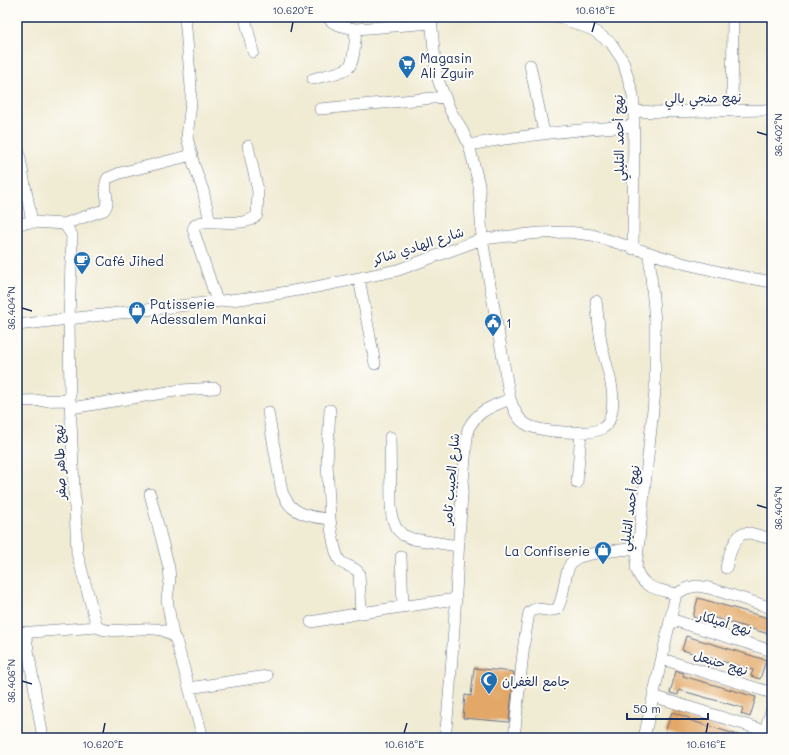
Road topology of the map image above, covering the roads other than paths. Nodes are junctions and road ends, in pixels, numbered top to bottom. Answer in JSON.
{"nodes":[{"id":1,"x":185,"y":17,"type":"edge"},
{"id":2,"x":245,"y":17,"type":"edge"},
{"id":3,"x":328,"y":17,"type":"edge"},
{"id":4,"x":559,"y":17,"type":"edge"},
{"id":5,"x":733,"y":17,"type":"edge"},
{"id":6,"x":432,"y":20,"type":"edge"},
{"id":7,"x":356,"y":29,"type":"junction"},
{"id":8,"x":253,"y":52,"type":"dead end"},
{"id":9,"x":530,"y":65,"type":"dead end"},
{"id":10,"x":313,"y":79,"type":"dead end"},
{"id":11,"x":444,"y":97,"type":"junction"},
{"id":12,"x":320,"y":108,"type":"dead end"},
{"id":13,"x":772,"y":110,"type":"edge"},
{"id":14,"x":634,"y":111,"type":"junction"},
{"id":15,"x":732,"y":111,"type":"junction"},
{"id":16,"x":634,"y":126,"type":"junction"},
{"id":17,"x":544,"y":133,"type":"junction"},
{"id":18,"x":17,"y":143,"type":"edge"},
{"id":19,"x":469,"y":145,"type":"junction"},
{"id":20,"x":248,"y":146,"type":"dead end"},
{"id":21,"x":192,"y":155,"type":"junction"},
{"id":22,"x":32,"y":222,"type":"junction"},
{"id":23,"x":210,"y":222,"type":"junction"},
{"id":24,"x":17,"y":224,"type":"edge"},
{"id":25,"x":64,"y":224,"type":"junction"},
{"id":26,"x":482,"y":239,"type":"junction"},
{"id":27,"x":633,"y":249,"type":"junction"},
{"id":28,"x":649,"y":253,"type":"junction"},
{"id":29,"x":359,"y":278,"type":"junction"},
{"id":30,"x":772,"y":282,"type":"edge"},
{"id":31,"x":217,"y":301,"type":"junction"},
{"id":32,"x":596,"y":301,"type":"dead end"},
{"id":33,"x":69,"y":319,"type":"junction"},
{"id":34,"x":17,"y":325,"type":"edge"},
{"id":35,"x":375,"y":364,"type":"dead end"},
{"id":36,"x":215,"y":388,"type":"dead end"},
{"id":37,"x":510,"y":399,"type":"junction"},
{"id":38,"x":17,"y":401,"type":"edge"},
{"id":39,"x":70,"y":404,"type":"junction"},
{"id":40,"x":330,"y":410,"type":"dead end"},
{"id":41,"x":268,"y":412,"type":"dead end"},
{"id":42,"x":581,"y":432,"type":"junction"},
{"id":43,"x":390,"y":436,"type":"dead end"},
{"id":44,"x":577,"y":483,"type":"dead end"},
{"id":45,"x":150,"y":494,"type":"dead end"},
{"id":46,"x":330,"y":519,"type":"junction"},
{"id":47,"x":772,"y":539,"type":"edge"},
{"id":48,"x":458,"y":546,"type":"junction"},
{"id":49,"x":638,"y":548,"type":"junction"},
{"id":50,"x":401,"y":557,"type":"dead end"},
{"id":51,"x":726,"y":568,"type":"dead end"},
{"id":52,"x":676,"y":594,"type":"junction"},
{"id":53,"x":455,"y":599,"type":"junction"},
{"id":54,"x":403,"y":606,"type":"junction"},
{"id":55,"x":772,"y":608,"type":"edge"},
{"id":56,"x":361,"y":612,"type":"junction"},
{"id":57,"x":670,"y":619,"type":"junction"},
{"id":58,"x":311,"y":622,"type":"dead end"},
{"id":59,"x":97,"y":627,"type":"junction"},
{"id":60,"x":21,"y":632,"type":"edge"},
{"id":61,"x":173,"y":635,"type":"junction"},
{"id":62,"x":772,"y":651,"type":"edge"},
{"id":63,"x":662,"y":659,"type":"junction"},
{"id":64,"x":267,"y":676,"type":"dead end"},
{"id":65,"x":189,"y":688,"type":"junction"},
{"id":66,"x":772,"y":692,"type":"edge"},
{"id":67,"x":653,"y":696,"type":"junction"},
{"id":68,"x":772,"y":708,"type":"edge"},
{"id":69,"x":767,"y":734,"type":"edge"},
{"id":70,"x":44,"y":738,"type":"edge"},
{"id":71,"x":203,"y":738,"type":"edge"},
{"id":72,"x":445,"y":738,"type":"edge"},
{"id":73,"x":514,"y":738,"type":"edge"},
{"id":74,"x":645,"y":738,"type":"edge"}],
"edges":[{"from":1,"to":21,"type":"street"},
{"from":2,"to":8,"type":"street"},
{"from":3,"to":7,"type":"street"},
{"from":4,"to":14,"type":"street","name":"نهج أحمد التليلي"},
{"from":5,"to":15,"type":"street"},
{"from":6,"to":7,"type":"street"},
{"from":6,"to":11,"type":"street"},
{"from":7,"to":10,"type":"street"},
{"from":9,"to":17,"type":"street"},
{"from":11,"to":12,"type":"street"},
{"from":11,"to":19,"type":"street"},
{"from":13,"to":15,"type":"street","name":"نهج منجي بالي"},
{"from":14,"to":15,"type":"street","name":"نهج منجي بالي"},
{"from":14,"to":16,"type":"street","name":"نهج أحمد التليلي"},
{"from":16,"to":17,"type":"street"},
{"from":16,"to":27,"type":"street","name":"نهج أحمد التليلي"},
{"from":17,"to":19,"type":"street"},
{"from":18,"to":22,"type":"street"},
{"from":19,"to":26,"type":"street"},
{"from":20,"to":23,"type":"street"},
{"from":21,"to":23,"type":"street"},
{"from":21,"to":25,"type":"street"},
{"from":22,"to":24,"type":"street"},
{"from":22,"to":25,"type":"street"},
{"from":23,"to":31,"type":"street"},
{"from":25,"to":33,"type":"street","name":"نهج طاهر صفر"},
{"from":26,"to":27,"type":"street","name":"شارع الهادي شاكر"},
{"from":26,"to":29,"type":"street","name":"شارع الهادي شاكر"},
{"from":26,"to":37,"type":"street"},
{"from":27,"to":28,"type":"street","name":"شارع الهادي شاكر"},
{"from":28,"to":30,"type":"street","name":"شارع الهادي شاكر"},
{"from":28,"to":49,"type":"street","name":"نهج أحمد التليلي"},
{"from":29,"to":31,"type":"street","name":"شارع الهادي شاكر"},
{"from":29,"to":35,"type":"street"},
{"from":31,"to":33,"type":"street","name":"شارع الهادي شاكر"},
{"from":32,"to":42,"type":"street"},
{"from":33,"to":34,"type":"street","name":"شارع الهادي شاكر"},
{"from":33,"to":39,"type":"street","name":"نهج طاهر صفر"},
{"from":36,"to":39,"type":"street"},
{"from":37,"to":42,"type":"street"},
{"from":37,"to":48,"type":"street","name":"شارع الحبيب ثامر"},
{"from":38,"to":39,"type":"street"},
{"from":39,"to":59,"type":"street","name":"نهج طاهر صفر"},
{"from":40,"to":46,"type":"street"},
{"from":41,"to":46,"type":"street"},
{"from":42,"to":44,"type":"street"},
{"from":43,"to":48,"type":"street"},
{"from":45,"to":61,"type":"street"},
{"from":46,"to":56,"type":"street"},
{"from":47,"to":51,"type":"street"},
{"from":48,"to":53,"type":"street","name":"شارع الحبيب ثامر"},
{"from":49,"to":52,"type":"street","name":"نهج أحمد التليلي"},
{"from":49,"to":73,"type":"street"},
{"from":50,"to":54,"type":"street"},
{"from":52,"to":55,"type":"street"},
{"from":52,"to":57,"type":"street"},
{"from":53,"to":54,"type":"street"},
{"from":53,"to":72,"type":"street","name":"شارع الحبيب ثامر"},
{"from":54,"to":56,"type":"street"},
{"from":56,"to":58,"type":"street"},
{"from":57,"to":62,"type":"street","name":"نهج أميلكار"},
{"from":57,"to":63,"type":"street"},
{"from":59,"to":60,"type":"street"},
{"from":59,"to":61,"type":"street"},
{"from":60,"to":70,"type":"street"},
{"from":61,"to":65,"type":"street"},
{"from":63,"to":66,"type":"street","name":"نهج حنبعل"},
{"from":63,"to":67,"type":"street"},
{"from":64,"to":65,"type":"street"},
{"from":65,"to":71,"type":"street"},
{"from":67,"to":69,"type":"street"},
{"from":67,"to":74,"type":"street"},
{"from":68,"to":69,"type":"street"}]}
